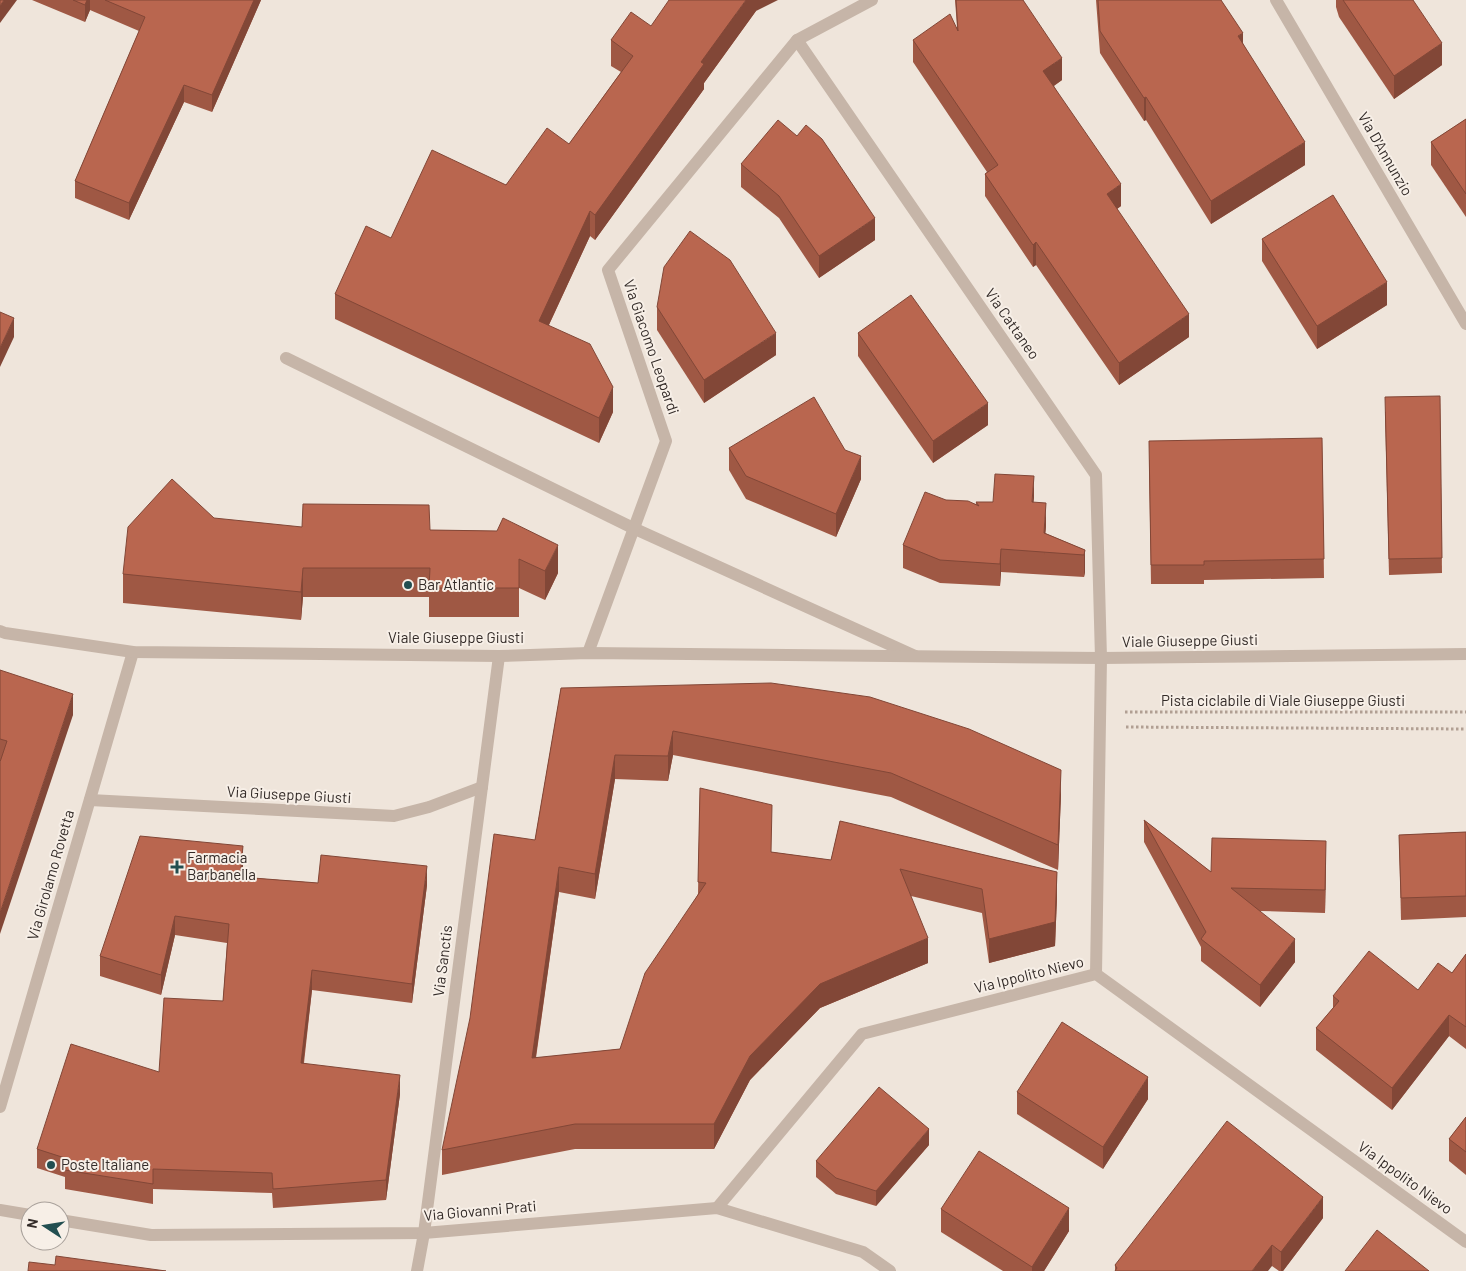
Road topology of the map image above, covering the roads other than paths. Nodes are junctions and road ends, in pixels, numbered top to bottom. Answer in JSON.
{"nodes":[{"id":1,"x":872,"y":0,"type":"edge"},
{"id":2,"x":1276,"y":0,"type":"edge"},
{"id":3,"x":797,"y":40,"type":"junction"},
{"id":4,"x":1466,"y":324,"type":"edge"},
{"id":5,"x":286,"y":358,"type":"dead end"},
{"id":6,"x":633,"y":528,"type":"junction"},
{"id":7,"x":0,"y":631,"type":"edge"},
{"id":8,"x":133,"y":652,"type":"junction"},
{"id":9,"x":588,"y":653,"type":"junction"},
{"id":10,"x":1466,"y":654,"type":"edge"},
{"id":11,"x":498,"y":656,"type":"junction"},
{"id":12,"x":915,"y":656,"type":"junction"},
{"id":13,"x":1101,"y":658,"type":"junction"},
{"id":14,"x":482,"y":787,"type":"junction"},
{"id":15,"x":90,"y":800,"type":"junction"},
{"id":16,"x":1096,"y":974,"type":"junction"},
{"id":17,"x":0,"y":1107,"type":"edge"},
{"id":18,"x":718,"y":1208,"type":"junction"},
{"id":19,"x":0,"y":1210,"type":"edge"},
{"id":20,"x":20,"y":1213,"type":"edge"},
{"id":21,"x":70,"y":1222,"type":"edge"},
{"id":22,"x":424,"y":1233,"type":"junction"},
{"id":23,"x":1466,"y":1242,"type":"edge"},
{"id":24,"x":416,"y":1271,"type":"edge"},
{"id":25,"x":890,"y":1271,"type":"edge"}],
"edges":[{"from":1,"to":3,"type":"street","name":"Via Giacomo Leopardi"},
{"from":2,"to":4,"type":"street","name":"Via D'Annunzio"},
{"from":3,"to":6,"type":"street","name":"Via Giacomo Leopardi"},
{"from":3,"to":13,"type":"street","name":"Via Cattaneo"},
{"from":5,"to":6,"type":"street","name":"Viale Giuseppe Giusti"},
{"from":6,"to":9,"type":"street","name":"Via Giacomo Leopardi"},
{"from":6,"to":12,"type":"street","name":"Viale Giuseppe Giusti"},
{"from":7,"to":8,"type":"street","name":"Viale Giuseppe Giusti"},
{"from":8,"to":11,"type":"street","name":"Viale Giuseppe Giusti"},
{"from":8,"to":15,"type":"street","name":"Via Girolamo Rovetta"},
{"from":9,"to":11,"type":"street","name":"Viale Giuseppe Giusti"},
{"from":9,"to":12,"type":"street","name":"Viale Giuseppe Giusti"},
{"from":10,"to":13,"type":"street","name":"Viale Giuseppe Giusti"},
{"from":11,"to":14,"type":"street","name":"Via Sanctis"},
{"from":12,"to":13,"type":"street","name":"Viale Giuseppe Giusti"},
{"from":13,"to":16,"type":"street","name":"Via Cattaneo"},
{"from":14,"to":15,"type":"street","name":"Via Giuseppe Giusti"},
{"from":14,"to":22,"type":"street","name":"Via Sanctis"},
{"from":15,"to":17,"type":"street","name":"Via Girolamo Rovetta"},
{"from":16,"to":18,"type":"street","name":"Via Ippolito Nievo"},
{"from":16,"to":23,"type":"street","name":"Via Ippolito Nievo"},
{"from":18,"to":22,"type":"street","name":"Via Giovanni Prati"},
{"from":18,"to":25,"type":"street","name":"Via Giovanni Prati"},
{"from":19,"to":20,"type":"street"},
{"from":21,"to":22,"type":"street","name":"Via Giovanni Prati"},
{"from":22,"to":24,"type":"street","name":"Via Sanctis"}]}
